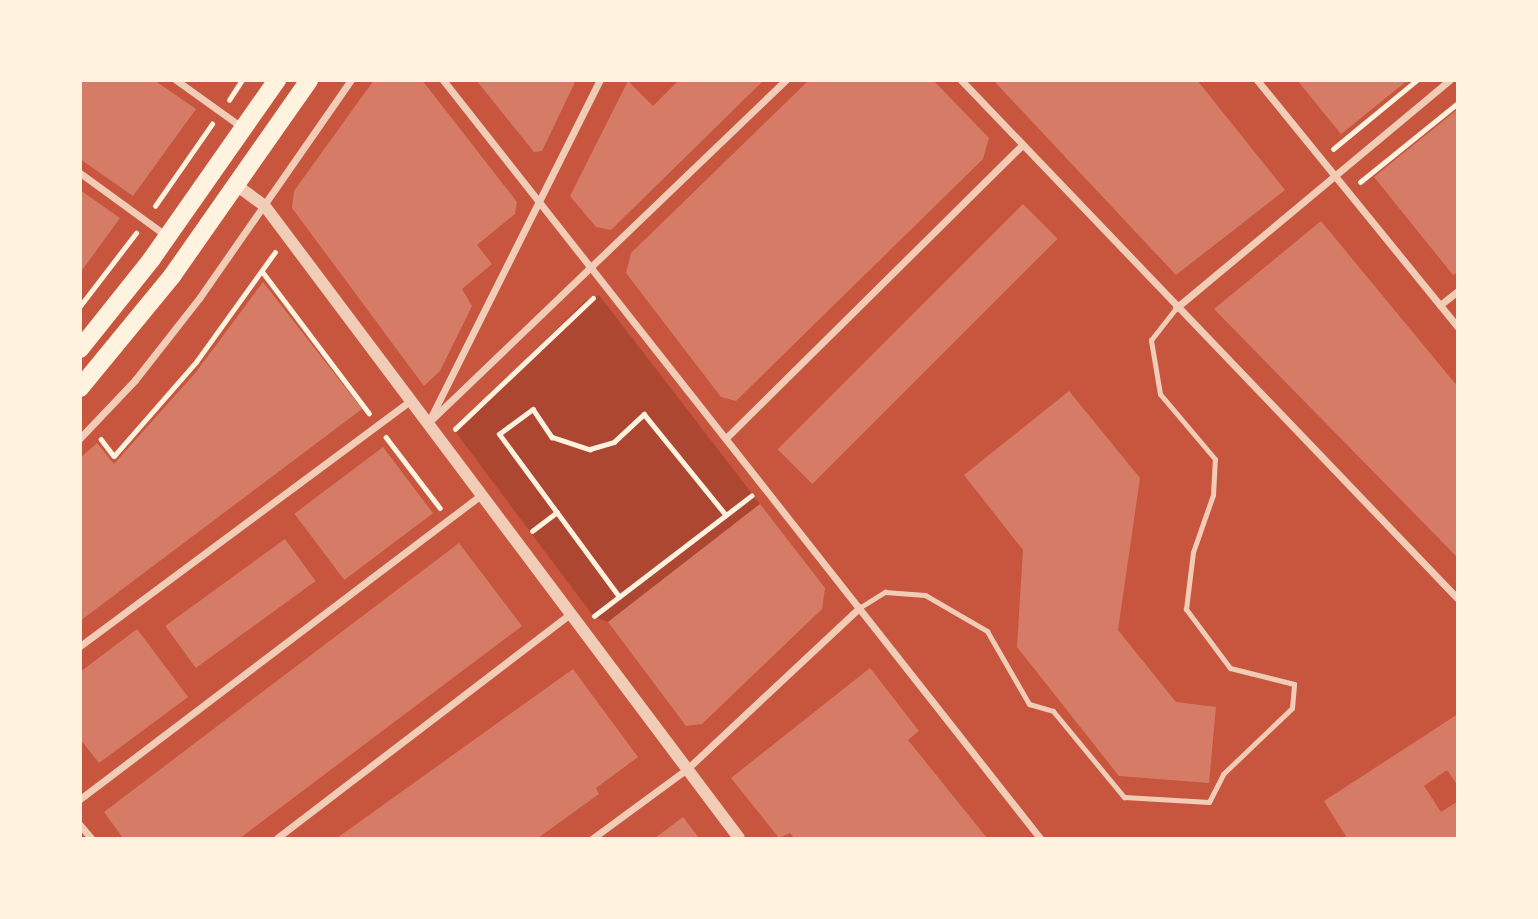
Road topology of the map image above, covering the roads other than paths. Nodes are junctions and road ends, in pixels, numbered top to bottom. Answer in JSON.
{"nodes":[{"id":1,"x":176,"y":80,"type":"edge"},
{"id":2,"x":277,"y":80,"type":"edge"},
{"id":3,"x":309,"y":80,"type":"edge"},
{"id":4,"x":351,"y":80,"type":"edge"},
{"id":5,"x":443,"y":80,"type":"edge"},
{"id":6,"x":600,"y":80,"type":"edge"},
{"id":7,"x":786,"y":80,"type":"edge"},
{"id":8,"x":961,"y":80,"type":"edge"},
{"id":9,"x":1257,"y":80,"type":"edge"},
{"id":10,"x":1450,"y":80,"type":"edge"},
{"id":11,"x":244,"y":128,"type":"junction"},
{"id":12,"x":1022,"y":145,"type":"junction"},
{"id":13,"x":80,"y":173,"type":"edge"},
{"id":14,"x":1333,"y":175,"type":"junction"},
{"id":15,"x":236,"y":185,"type":"junction"},
{"id":16,"x":539,"y":200,"type":"junction"},
{"id":17,"x":264,"y":205,"type":"junction"},
{"id":18,"x":168,"y":237,"type":"junction"},
{"id":19,"x":591,"y":267,"type":"junction"},
{"id":20,"x":1458,"y":291,"type":"edge"},
{"id":21,"x":1440,"y":305,"type":"junction"},
{"id":22,"x":1175,"y":308,"type":"junction"},
{"id":23,"x":1458,"y":327,"type":"edge"},
{"id":24,"x":83,"y":341,"type":"edge"},
{"id":25,"x":80,"y":388,"type":"edge"},
{"id":26,"x":411,"y":400,"type":"junction"},
{"id":27,"x":428,"y":423,"type":"junction"},
{"id":28,"x":80,"y":438,"type":"edge"},
{"id":29,"x":726,"y":438,"type":"junction"},
{"id":30,"x":481,"y":495,"type":"junction"},
{"id":31,"x":1458,"y":599,"type":"edge"},
{"id":32,"x":859,"y":608,"type":"junction"},
{"id":33,"x":570,"y":614,"type":"junction"},
{"id":34,"x":80,"y":646,"type":"edge"},
{"id":35,"x":687,"y":769,"type":"junction"},
{"id":36,"x":80,"y":799,"type":"edge"},
{"id":37,"x":80,"y":825,"type":"edge"},
{"id":38,"x":91,"y":838,"type":"edge"},
{"id":39,"x":277,"y":838,"type":"edge"},
{"id":40,"x":593,"y":838,"type":"edge"},
{"id":41,"x":738,"y":838,"type":"edge"},
{"id":42,"x":1040,"y":838,"type":"edge"}],
"edges":[{"from":1,"to":11,"type":"street"},
{"from":2,"to":11,"type":"main road"},
{"from":3,"to":15,"type":"main road"},
{"from":4,"to":17,"type":"street"},
{"from":5,"to":16,"type":"street"},
{"from":6,"to":16,"type":"street"},
{"from":7,"to":19,"type":"street"},
{"from":8,"to":12,"type":"street"},
{"from":9,"to":14,"type":"street"},
{"from":10,"to":14,"type":"street"},
{"from":11,"to":18,"type":"main road"},
{"from":12,"to":22,"type":"street"},
{"from":12,"to":29,"type":"street"},
{"from":13,"to":18,"type":"street"},
{"from":14,"to":21,"type":"street"},
{"from":14,"to":22,"type":"street"},
{"from":15,"to":17,"type":"street"},
{"from":15,"to":25,"type":"main road"},
{"from":16,"to":19,"type":"street"},
{"from":16,"to":27,"type":"street"},
{"from":17,"to":26,"type":"street"},
{"from":17,"to":28,"type":"street"},
{"from":18,"to":24,"type":"main road"},
{"from":19,"to":27,"type":"street"},
{"from":19,"to":29,"type":"street"},
{"from":20,"to":21,"type":"street"},
{"from":21,"to":23,"type":"street"},
{"from":22,"to":31,"type":"street"},
{"from":22,"to":32,"type":"lane"},
{"from":26,"to":27,"type":"street"},
{"from":26,"to":34,"type":"street"},
{"from":27,"to":30,"type":"street"},
{"from":29,"to":32,"type":"street"},
{"from":30,"to":33,"type":"street"},
{"from":30,"to":36,"type":"street"},
{"from":32,"to":35,"type":"street"},
{"from":32,"to":42,"type":"street"},
{"from":33,"to":35,"type":"street"},
{"from":33,"to":39,"type":"street"},
{"from":35,"to":40,"type":"street"},
{"from":35,"to":41,"type":"street"},
{"from":37,"to":38,"type":"street"}]}
